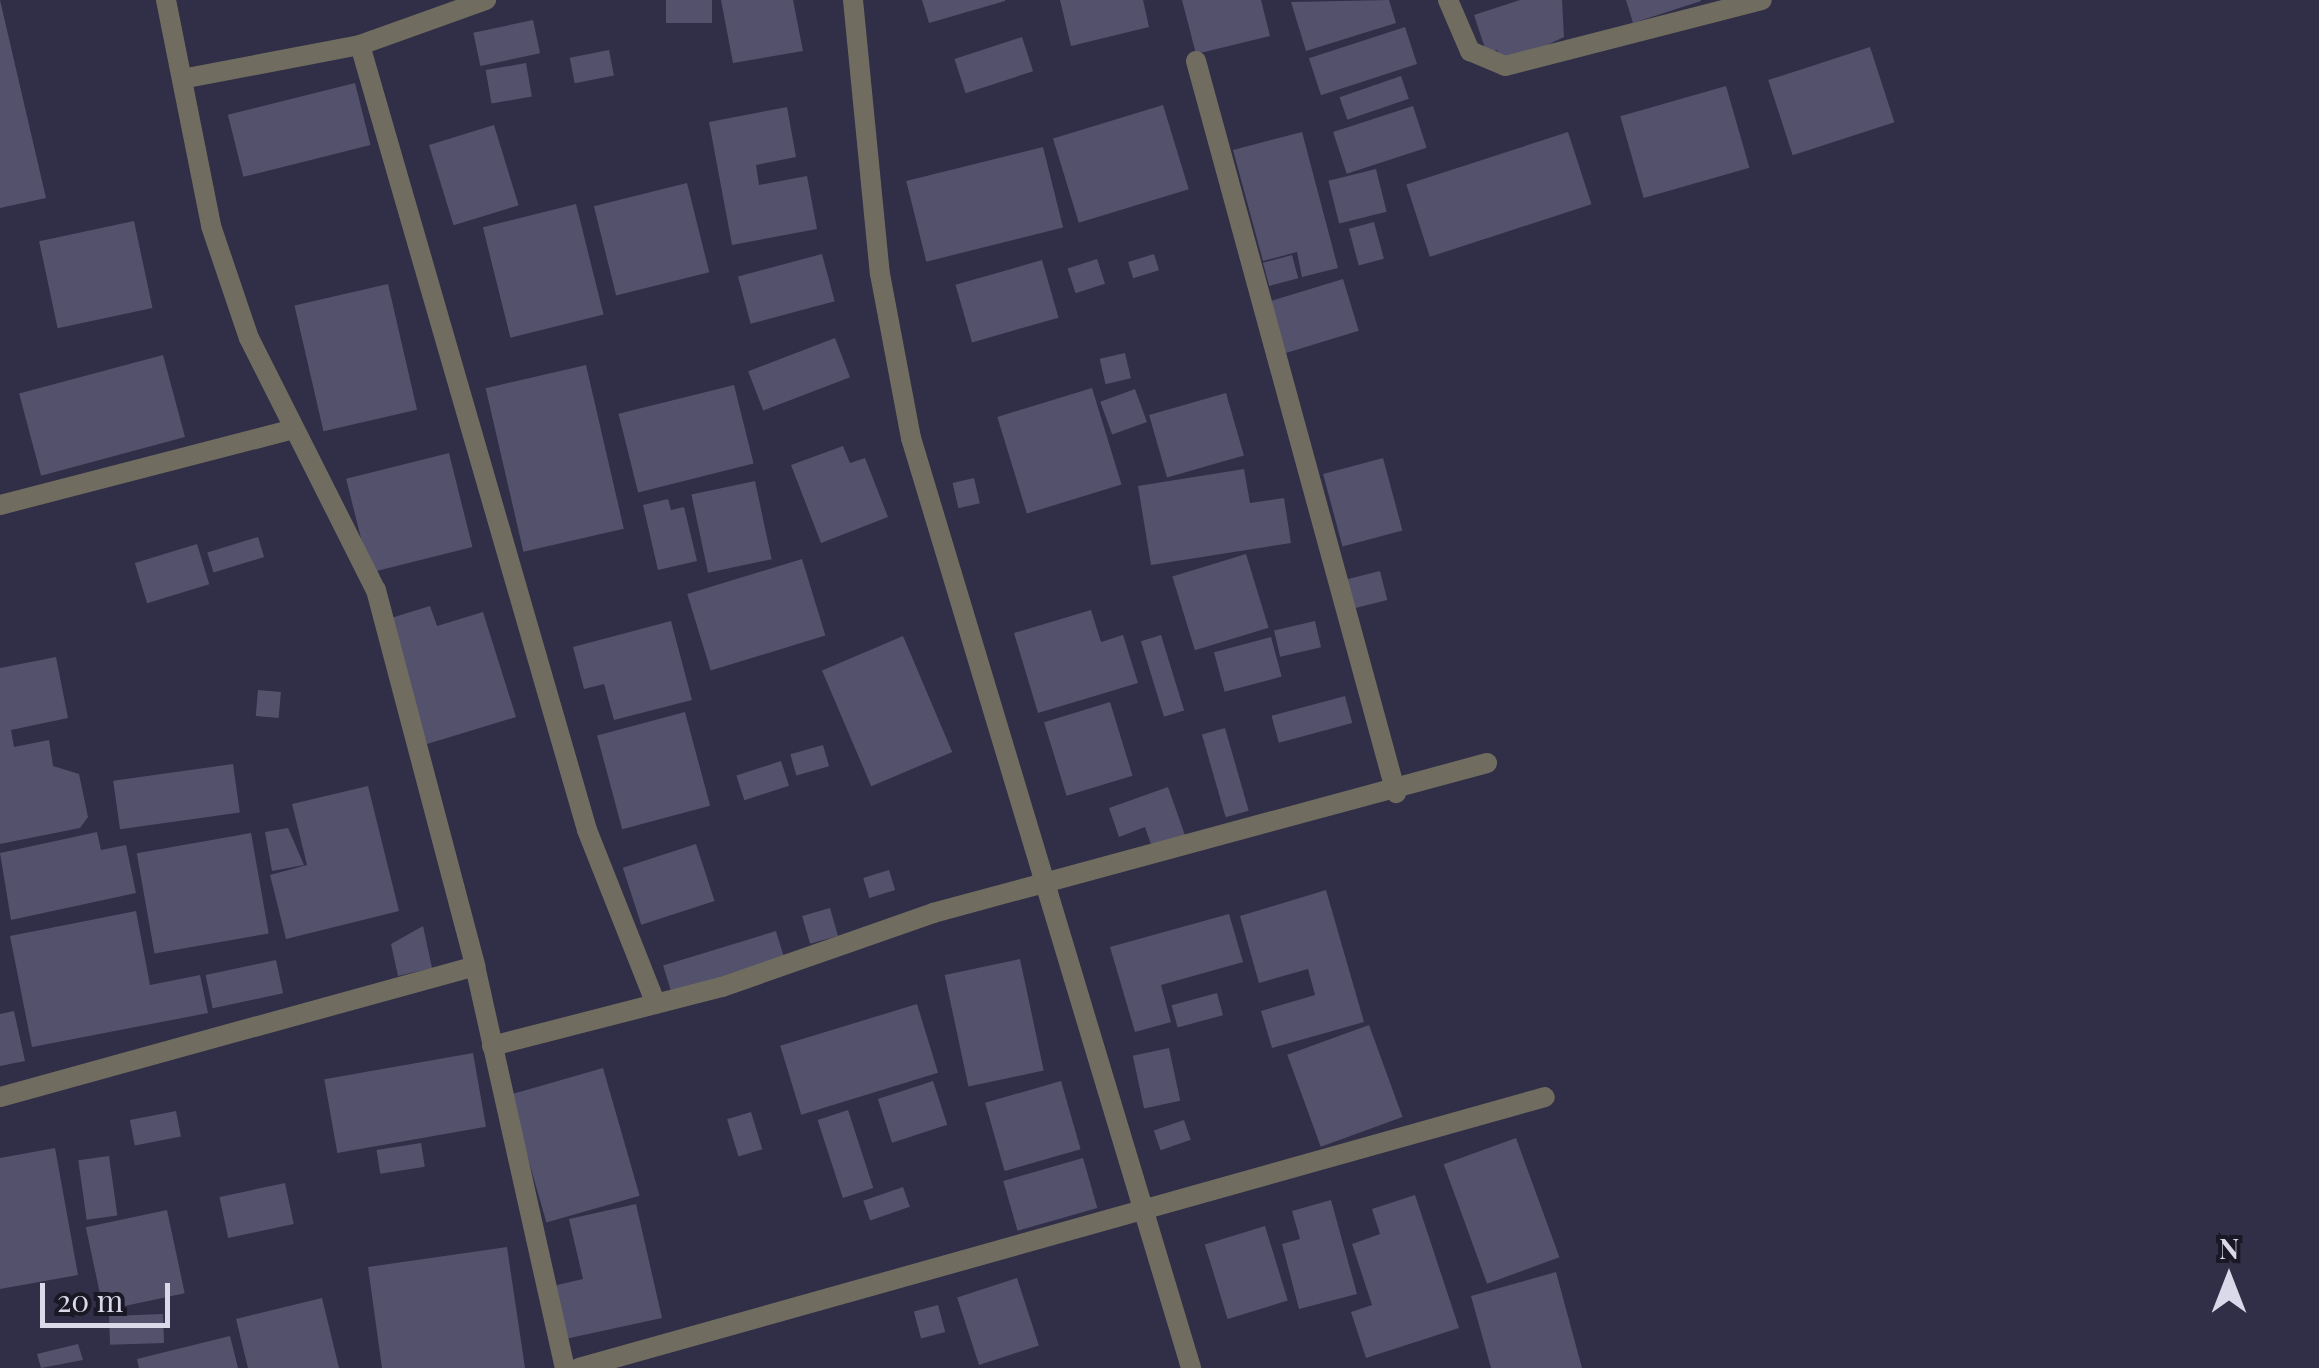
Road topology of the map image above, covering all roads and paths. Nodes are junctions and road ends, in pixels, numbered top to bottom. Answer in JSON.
{"nodes":[{"id":1,"x":166,"y":0,"type":"edge"},
{"id":2,"x":486,"y":0,"type":"edge"},
{"id":3,"x":853,"y":0,"type":"edge"},
{"id":4,"x":1448,"y":0,"type":"edge"},
{"id":5,"x":1762,"y":0,"type":"edge"},
{"id":6,"x":360,"y":46,"type":"junction"},
{"id":7,"x":1196,"y":61,"type":"dead end"},
{"id":8,"x":187,"y":78,"type":"junction"},
{"id":9,"x":290,"y":430,"type":"junction"},
{"id":10,"x":0,"y":505,"type":"edge"},
{"id":11,"x":1487,"y":764,"type":"dead end"},
{"id":12,"x":1396,"y":793,"type":"junction"},
{"id":13,"x":1048,"y":882,"type":"junction"},
{"id":14,"x":475,"y":966,"type":"junction"},
{"id":15,"x":656,"y":1004,"type":"junction"},
{"id":16,"x":492,"y":1046,"type":"junction"},
{"id":17,"x":1545,"y":1096,"type":"dead end"},
{"id":18,"x":0,"y":1097,"type":"edge"},
{"id":19,"x":1146,"y":1206,"type":"junction"},
{"id":20,"x":566,"y":1368,"type":"edge"},
{"id":21,"x":578,"y":1368,"type":"edge"},
{"id":22,"x":1191,"y":1368,"type":"edge"}],
"edges":[{"from":1,"to":8,"type":"street"},
{"from":2,"to":6,"type":"street"},
{"from":3,"to":13,"type":"street"},
{"from":4,"to":5,"type":"street"},
{"from":6,"to":8,"type":"street"},
{"from":6,"to":15,"type":"street"},
{"from":7,"to":12,"type":"street"},
{"from":8,"to":9,"type":"street"},
{"from":9,"to":10,"type":"street"},
{"from":9,"to":14,"type":"street"},
{"from":11,"to":12,"type":"street"},
{"from":12,"to":13,"type":"street"},
{"from":13,"to":15,"type":"street"},
{"from":13,"to":19,"type":"street"},
{"from":14,"to":16,"type":"street"},
{"from":14,"to":18,"type":"street"},
{"from":15,"to":16,"type":"street"},
{"from":16,"to":20,"type":"street"},
{"from":17,"to":19,"type":"street"},
{"from":19,"to":21,"type":"street"},
{"from":19,"to":22,"type":"street"}]}
